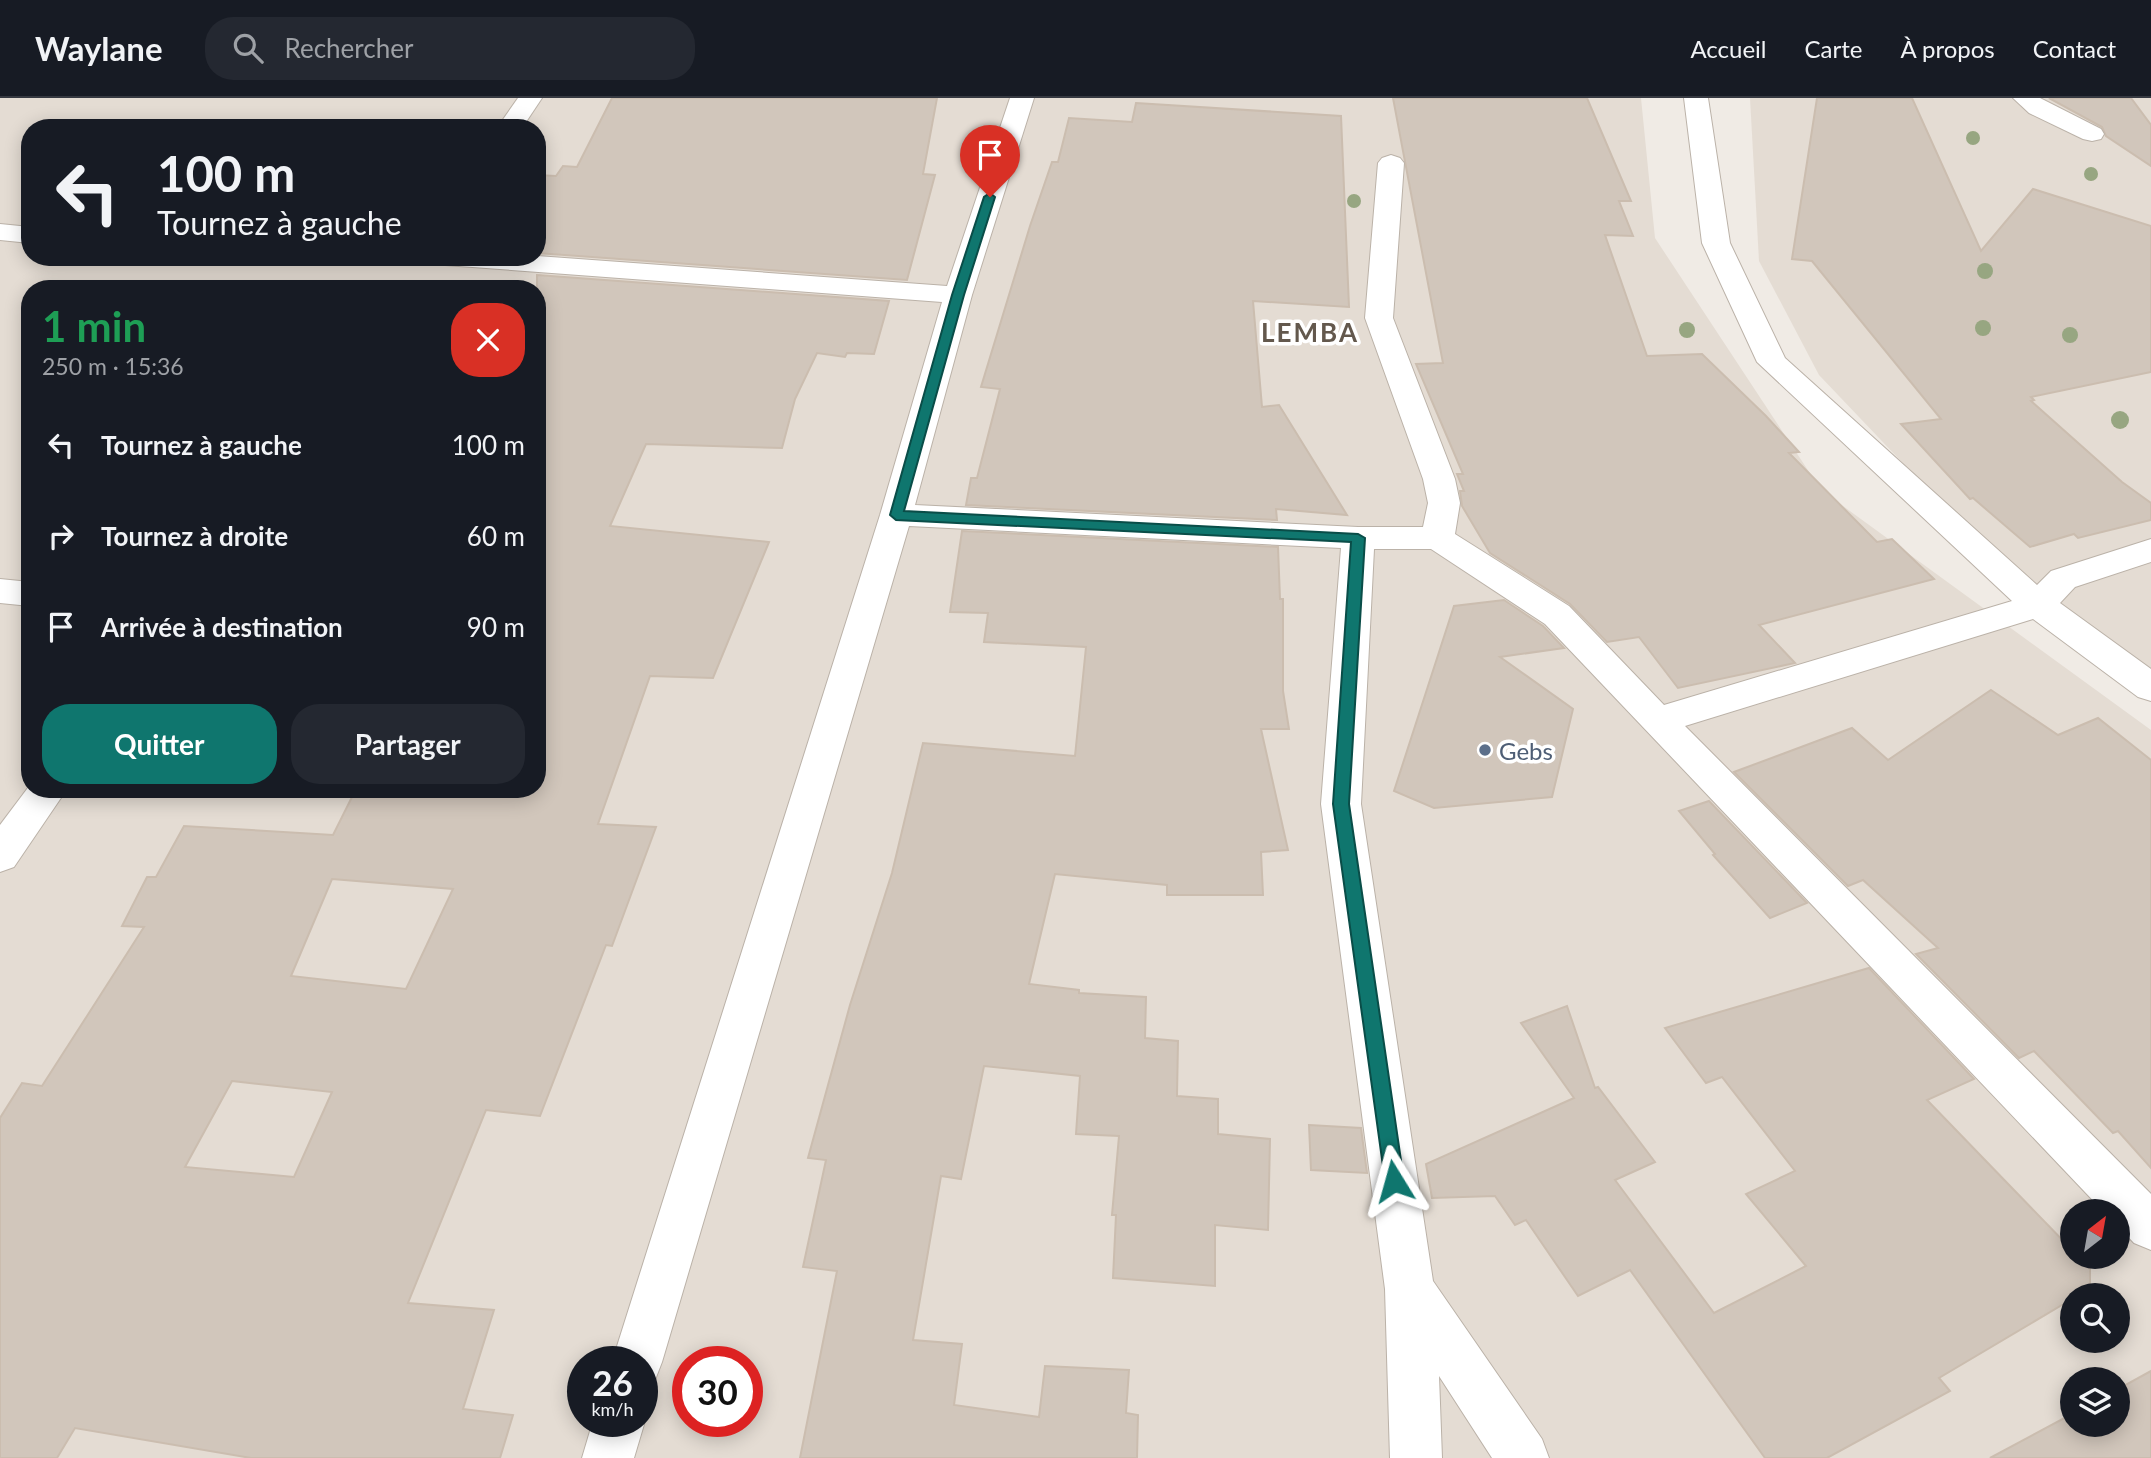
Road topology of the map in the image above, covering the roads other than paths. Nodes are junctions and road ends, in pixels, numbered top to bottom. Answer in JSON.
{"nodes":[{"id":1,"x":530,"y":98,"type":"edge"},
{"id":2,"x":1022,"y":98,"type":"edge"},
{"id":3,"x":1696,"y":98,"type":"edge"},
{"id":4,"x":2025,"y":98,"type":"edge"},
{"id":5,"x":515,"y":119,"type":"edge"},
{"id":6,"x":2092,"y":134,"type":"dead end"},
{"id":7,"x":1391,"y":163,"type":"dead end"},
{"id":8,"x":546,"y":264,"type":"edge"},
{"id":9,"x":958,"y":295,"type":"junction"},
{"id":10,"x":896,"y":515,"type":"junction"},
{"id":11,"x":1358,"y":538,"type":"junction"},
{"id":12,"x":1438,"y":538,"type":"junction"},
{"id":13,"x":2151,"y":550,"type":"edge"},
{"id":14,"x":0,"y":590,"type":"edge"},
{"id":15,"x":21,"y":593,"type":"edge"},
{"id":16,"x":2038,"y":606,"type":"junction"},
{"id":17,"x":2151,"y":688,"type":"edge"},
{"id":18,"x":1657,"y":721,"type":"junction"},
{"id":19,"x":42,"y":798,"type":"edge"},
{"id":20,"x":0,"y":856,"type":"edge"},
{"id":21,"x":2151,"y":1227,"type":"edge"},
{"id":22,"x":1409,"y":1289,"type":"junction"},
{"id":23,"x":642,"y":1346,"type":"edge"},
{"id":24,"x":614,"y":1437,"type":"edge"},
{"id":25,"x":608,"y":1458,"type":"edge"},
{"id":26,"x":1416,"y":1458,"type":"edge"},
{"id":27,"x":1523,"y":1458,"type":"edge"}],
"edges":[{"from":1,"to":5,"type":"street"},
{"from":2,"to":9,"type":"street"},
{"from":3,"to":16,"type":"street"},
{"from":4,"to":6,"type":"street"},
{"from":7,"to":12,"type":"street"},
{"from":8,"to":9,"type":"street"},
{"from":9,"to":10,"type":"street"},
{"from":10,"to":11,"type":"street"},
{"from":10,"to":23,"type":"street"},
{"from":11,"to":12,"type":"street"},
{"from":11,"to":22,"type":"street"},
{"from":12,"to":18,"type":"street"},
{"from":13,"to":16,"type":"street"},
{"from":14,"to":15,"type":"street"},
{"from":16,"to":17,"type":"street"},
{"from":16,"to":18,"type":"street"},
{"from":18,"to":21,"type":"street"},
{"from":19,"to":20,"type":"street"},
{"from":22,"to":26,"type":"street"},
{"from":22,"to":27,"type":"street"},
{"from":24,"to":25,"type":"street"}]}
